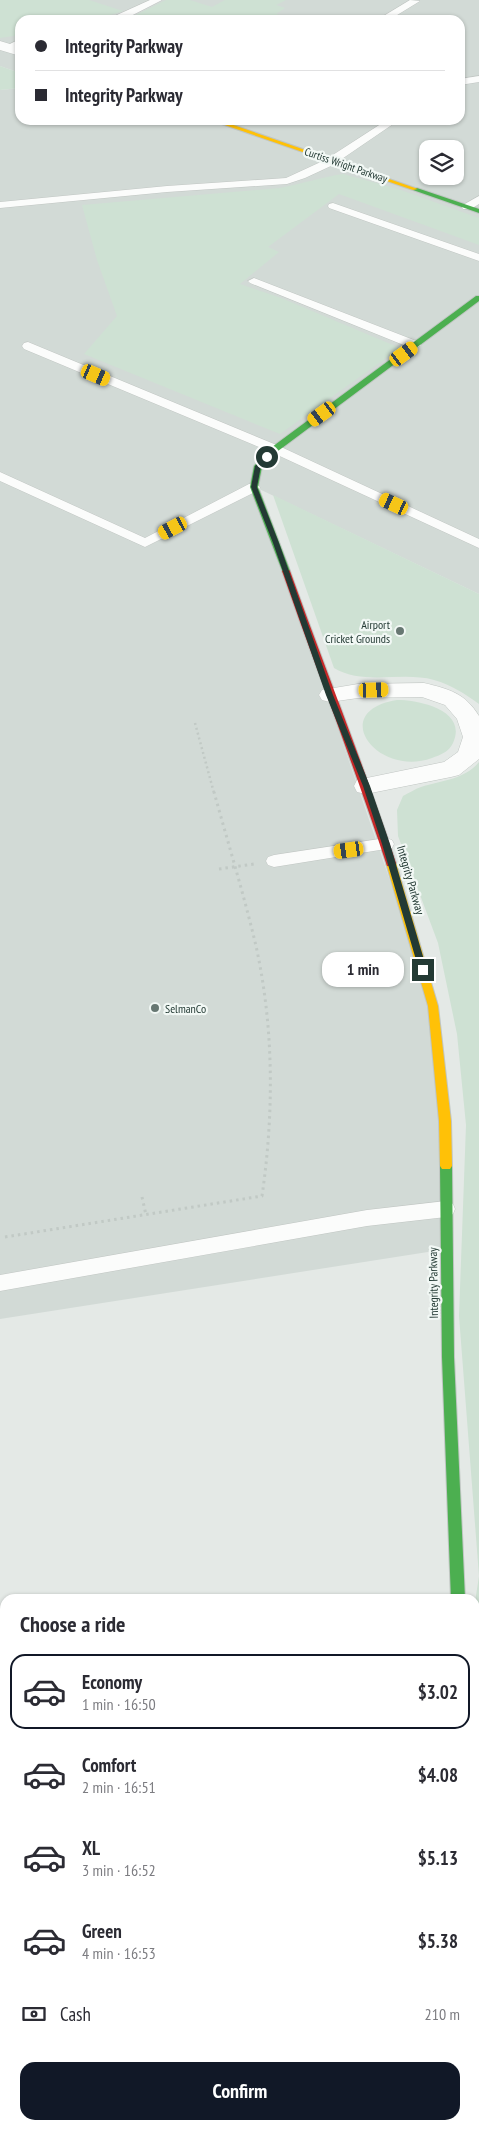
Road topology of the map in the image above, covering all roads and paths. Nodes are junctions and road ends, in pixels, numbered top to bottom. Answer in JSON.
{"nodes":[{"id":1,"x":127,"y":0,"type":"edge"},
{"id":2,"x":157,"y":0,"type":"edge"},
{"id":3,"x":415,"y":1,"type":"dead end"},
{"id":4,"x":145,"y":6,"type":"junction"},
{"id":5,"x":126,"y":15,"type":"edge"},
{"id":6,"x":391,"y":15,"type":"edge"},
{"id":7,"x":479,"y":80,"type":"edge"},
{"id":8,"x":465,"y":81,"type":"edge"},
{"id":9,"x":228,"y":125,"type":"edge"},
{"id":10,"x":387,"y":125,"type":"edge"},
{"id":11,"x":333,"y":161,"type":"junction"},
{"id":12,"x":479,"y":199,"type":"edge"},
{"id":13,"x":0,"y":205,"type":"edge"},
{"id":14,"x":333,"y":206,"type":"dead end"},
{"id":15,"x":467,"y":207,"type":"junction"},
{"id":16,"x":479,"y":212,"type":"edge"},
{"id":17,"x":479,"y":258,"type":"edge"},
{"id":18,"x":254,"y":281,"type":"dead end"},
{"id":19,"x":479,"y":298,"type":"edge"},
{"id":20,"x":416,"y":345,"type":"junction"},
{"id":21,"x":28,"y":346,"type":"dead end"},
{"id":22,"x":275,"y":449,"type":"junction"},
{"id":23,"x":0,"y":476,"type":"edge"},
{"id":24,"x":254,"y":487,"type":"junction"},
{"id":25,"x":479,"y":544,"type":"edge"},
{"id":26,"x":330,"y":695,"type":"junction"},
{"id":27,"x":195,"y":723,"type":"dead end"},
{"id":28,"x":366,"y":786,"type":"junction"},
{"id":29,"x":386,"y":844,"type":"junction"},
{"id":30,"x":274,"y":861,"type":"joint"},
{"id":31,"x":234,"y":866,"type":"junction"},
{"id":32,"x":219,"y":869,"type":"dead end"},
{"id":33,"x":142,"y":1197,"type":"dead end"},
{"id":34,"x":446,"y":1209,"type":"junction"},
{"id":35,"x":146,"y":1215,"type":"junction"},
{"id":36,"x":5,"y":1237,"type":"dead end"},
{"id":37,"x":0,"y":1283,"type":"edge"},
{"id":38,"x":458,"y":1594,"type":"edge"}],
"edges":[{"from":1,"to":4,"type":"lane"},
{"from":2,"to":4,"type":"lane"},
{"from":3,"to":6,"type":"lane"},
{"from":4,"to":5,"type":"lane"},
{"from":7,"to":8,"type":"lane"},
{"from":9,"to":11,"type":"street","name":"Curtiss Wright Parkway"},
{"from":10,"to":11,"type":"lane"},
{"from":11,"to":13,"type":"lane"},
{"from":11,"to":15,"type":"street","name":"Curtiss Wright Parkway"},
{"from":12,"to":15,"type":"lane"},
{"from":14,"to":17,"type":"lane"},
{"from":15,"to":16,"type":"street","name":"Curtiss Wright Parkway"},
{"from":18,"to":20,"type":"lane"},
{"from":19,"to":20,"type":"street"},
{"from":20,"to":22,"type":"street"},
{"from":21,"to":22,"type":"lane"},
{"from":22,"to":24,"type":"street"},
{"from":22,"to":25,"type":"lane"},
{"from":23,"to":24,"type":"lane"},
{"from":24,"to":26,"type":"street","name":"Integrity Parkway"},
{"from":26,"to":28,"type":"street","name":"Integrity Parkway"},
{"from":26,"to":28,"type":"street"},
{"from":27,"to":31,"type":"path"},
{"from":28,"to":29,"type":"street","name":"Integrity Parkway"},
{"from":29,"to":30,"type":"lane"},
{"from":29,"to":34,"type":"street","name":"Integrity Parkway"},
{"from":30,"to":31,"type":"path"},
{"from":31,"to":32,"type":"path"},
{"from":31,"to":35,"type":"path"},
{"from":33,"to":35,"type":"path"},
{"from":34,"to":37,"type":"lane"},
{"from":34,"to":38,"type":"street","name":"Integrity Parkway"},
{"from":35,"to":36,"type":"path"}]}
